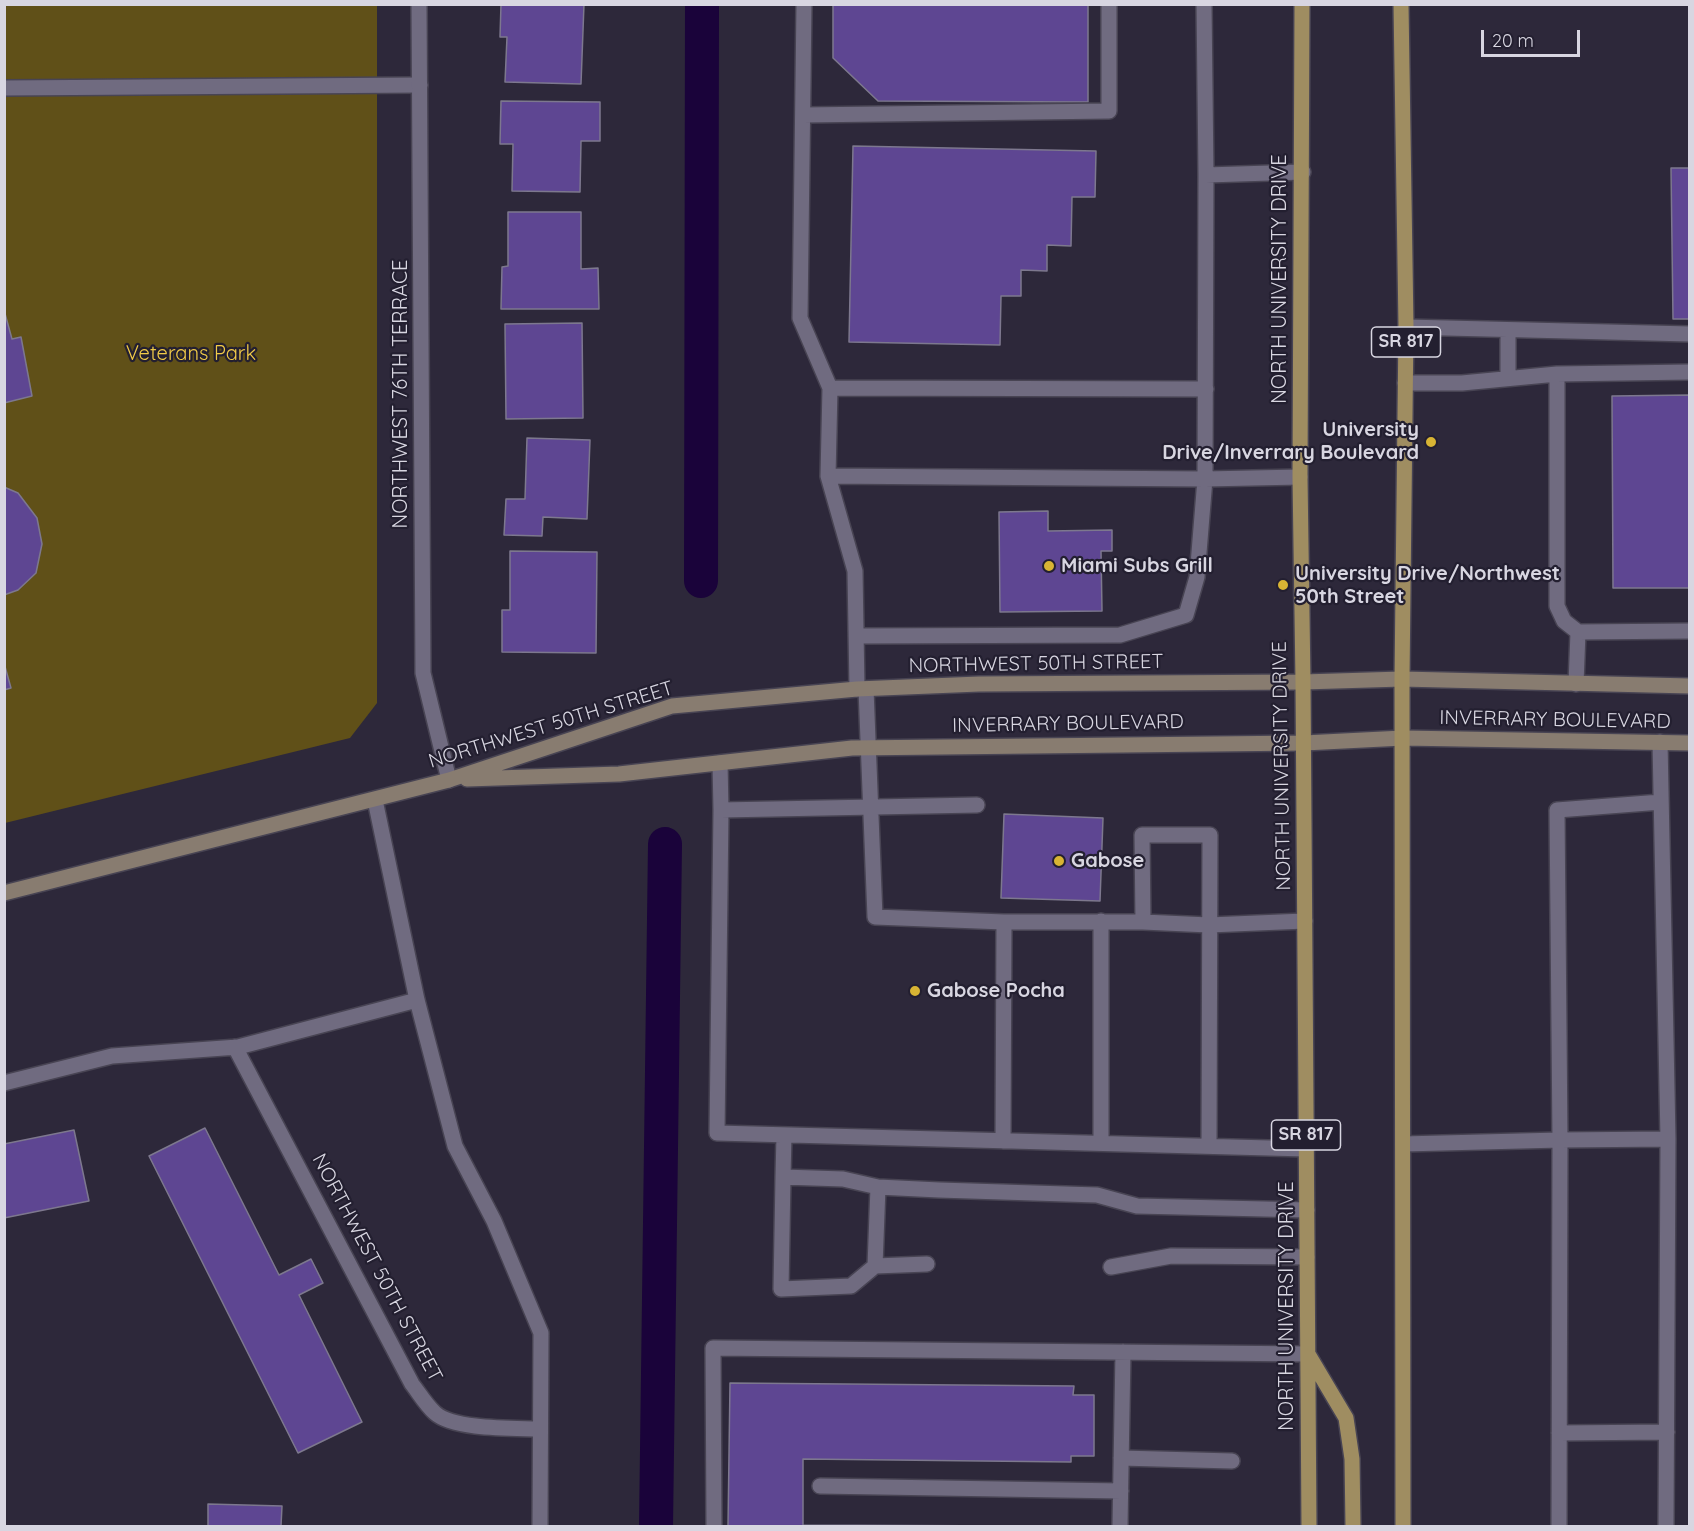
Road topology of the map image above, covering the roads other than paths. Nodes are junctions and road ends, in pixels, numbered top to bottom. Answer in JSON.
{"nodes":[{"id":1,"x":419,"y":4,"type":"edge"},
{"id":2,"x":804,"y":4,"type":"edge"},
{"id":3,"x":1109,"y":4,"type":"edge"},
{"id":4,"x":1204,"y":4,"type":"edge"},
{"id":5,"x":1302,"y":4,"type":"edge"},
{"id":6,"x":1401,"y":4,"type":"edge"},
{"id":7,"x":420,"y":85,"type":"junction"},
{"id":8,"x":4,"y":88,"type":"edge"},
{"id":9,"x":803,"y":115,"type":"junction"},
{"id":10,"x":1303,"y":172,"type":"junction"},
{"id":11,"x":1206,"y":176,"type":"junction"},
{"id":12,"x":1406,"y":327,"type":"junction"},
{"id":13,"x":1508,"y":330,"type":"junction"},
{"id":14,"x":1689,"y":334,"type":"edge"},
{"id":15,"x":1689,"y":372,"type":"edge"},
{"id":16,"x":1557,"y":374,"type":"junction"},
{"id":17,"x":1508,"y":378,"type":"junction"},
{"id":18,"x":1405,"y":383,"type":"junction"},
{"id":19,"x":830,"y":387,"type":"junction"},
{"id":20,"x":1206,"y":388,"type":"junction"},
{"id":21,"x":828,"y":476,"type":"junction"},
{"id":22,"x":1300,"y":477,"type":"junction"},
{"id":23,"x":1205,"y":479,"type":"junction"},
{"id":24,"x":1689,"y":631,"type":"edge"},
{"id":25,"x":1578,"y":632,"type":"junction"},
{"id":26,"x":856,"y":636,"type":"junction"},
{"id":27,"x":1402,"y":679,"type":"junction"},
{"id":28,"x":1303,"y":682,"type":"junction"},
{"id":29,"x":1576,"y":684,"type":"junction"},
{"id":30,"x":1689,"y":686,"type":"edge"},
{"id":31,"x":862,"y":689,"type":"junction"},
{"id":32,"x":1403,"y":738,"type":"junction"},
{"id":33,"x":1660,"y":742,"type":"junction"},
{"id":34,"x":1304,"y":743,"type":"junction"},
{"id":35,"x":1689,"y":743,"type":"edge"},
{"id":36,"x":869,"y":748,"type":"junction"},
{"id":37,"x":720,"y":763,"type":"junction"},
{"id":38,"x":449,"y":780,"type":"junction"},
{"id":39,"x":375,"y":800,"type":"junction"},
{"id":40,"x":1661,"y":802,"type":"junction"},
{"id":41,"x":977,"y":805,"type":"dead end"},
{"id":42,"x":871,"y":806,"type":"junction"},
{"id":43,"x":721,"y":810,"type":"junction"},
{"id":44,"x":4,"y":893,"type":"edge"},
{"id":45,"x":1101,"y":921,"type":"junction"},
{"id":46,"x":1143,"y":921,"type":"junction"},
{"id":47,"x":1305,"y":921,"type":"junction"},
{"id":48,"x":1004,"y":922,"type":"junction"},
{"id":49,"x":1209,"y":926,"type":"junction"},
{"id":50,"x":417,"y":1000,"type":"junction"},
{"id":51,"x":235,"y":1047,"type":"junction"},
{"id":52,"x":4,"y":1083,"type":"edge"},
{"id":53,"x":784,"y":1135,"type":"junction"},
{"id":54,"x":1668,"y":1139,"type":"junction"},
{"id":55,"x":1560,"y":1140,"type":"junction"},
{"id":56,"x":1004,"y":1141,"type":"junction"},
{"id":57,"x":1101,"y":1143,"type":"junction"},
{"id":58,"x":1403,"y":1144,"type":"junction"},
{"id":59,"x":1209,"y":1146,"type":"junction"},
{"id":60,"x":1306,"y":1149,"type":"junction"},
{"id":61,"x":783,"y":1177,"type":"junction"},
{"id":62,"x":878,"y":1187,"type":"junction"},
{"id":63,"x":1307,"y":1210,"type":"junction"},
{"id":64,"x":1307,"y":1257,"type":"junction"},
{"id":65,"x":927,"y":1263,"type":"dead end"},
{"id":66,"x":875,"y":1266,"type":"junction"},
{"id":67,"x":1111,"y":1267,"type":"dead end"},
{"id":68,"x":1123,"y":1352,"type":"junction"},
{"id":69,"x":1308,"y":1354,"type":"junction"},
{"id":70,"x":539,"y":1429,"type":"junction"},
{"id":71,"x":1666,"y":1432,"type":"junction"},
{"id":72,"x":1559,"y":1433,"type":"junction"},
{"id":73,"x":1121,"y":1458,"type":"junction"},
{"id":74,"x":1232,"y":1461,"type":"dead end"},
{"id":75,"x":820,"y":1486,"type":"dead end"},
{"id":76,"x":1121,"y":1491,"type":"junction"},
{"id":77,"x":540,"y":1527,"type":"edge"},
{"id":78,"x":714,"y":1527,"type":"edge"},
{"id":79,"x":1120,"y":1527,"type":"edge"},
{"id":80,"x":1309,"y":1527,"type":"edge"},
{"id":81,"x":1353,"y":1527,"type":"edge"},
{"id":82,"x":1403,"y":1527,"type":"edge"},
{"id":83,"x":1559,"y":1527,"type":"edge"},
{"id":84,"x":1666,"y":1527,"type":"edge"}],
"edges":[{"from":1,"to":7,"type":"street","name":"NORTHWEST 76TH TERRACE"},
{"from":2,"to":9,"type":"street"},
{"from":3,"to":9,"type":"street"},
{"from":4,"to":11,"type":"street"},
{"from":5,"to":10,"type":"main road","name":"NORTH UNIVERSITY DRIVE","number":"SR 817"},
{"from":6,"to":12,"type":"main road","number":"SR 817"},
{"from":7,"to":8,"type":"street"},
{"from":7,"to":38,"type":"street","name":"NORTHWEST 76TH TERRACE"},
{"from":9,"to":19,"type":"street"},
{"from":10,"to":11,"type":"street"},
{"from":10,"to":22,"type":"main road","name":"NORTH UNIVERSITY DRIVE","number":"SR 817"},
{"from":11,"to":20,"type":"street"},
{"from":12,"to":13,"type":"street"},
{"from":12,"to":18,"type":"main road","number":"SR 817"},
{"from":13,"to":14,"type":"street"},
{"from":13,"to":17,"type":"street"},
{"from":15,"to":16,"type":"street"},
{"from":16,"to":17,"type":"street"},
{"from":16,"to":25,"type":"street"},
{"from":17,"to":18,"type":"street"},
{"from":18,"to":27,"type":"main road","number":"SR 817"},
{"from":19,"to":20,"type":"street"},
{"from":19,"to":21,"type":"street"},
{"from":20,"to":23,"type":"street"},
{"from":21,"to":23,"type":"street"},
{"from":21,"to":26,"type":"street"},
{"from":22,"to":23,"type":"street"},
{"from":22,"to":28,"type":"main road","name":"NORTH UNIVERSITY DRIVE","number":"SR 817"},
{"from":23,"to":26,"type":"street"},
{"from":24,"to":25,"type":"street"},
{"from":25,"to":29,"type":"street"},
{"from":26,"to":31,"type":"street"},
{"from":27,"to":28,"type":"street","name":"INVERRARY BOULEVARD"},
{"from":27,"to":29,"type":"street","name":"INVERRARY BOULEVARD"},
{"from":27,"to":32,"type":"main road","number":"SR 817"},
{"from":28,"to":31,"type":"street","name":"NORTHWEST 50TH STREET"},
{"from":28,"to":34,"type":"main road","name":"NORTH UNIVERSITY DRIVE","number":"SR 817"},
{"from":29,"to":30,"type":"street","name":"INVERRARY BOULEVARD"},
{"from":31,"to":36,"type":"street"},
{"from":31,"to":38,"type":"street","name":"NORTHWEST 50TH STREET"},
{"from":32,"to":33,"type":"street","name":"INVERRARY BOULEVARD"},
{"from":32,"to":34,"type":"street","name":"INVERRARY BOULEVARD"},
{"from":32,"to":58,"type":"main road","number":"SR 817"},
{"from":33,"to":35,"type":"street","name":"INVERRARY BOULEVARD"},
{"from":33,"to":40,"type":"street"},
{"from":34,"to":36,"type":"street","name":"INVERRARY BOULEVARD"},
{"from":34,"to":47,"type":"main road","name":"NORTH UNIVERSITY DRIVE","number":"SR 817"},
{"from":36,"to":37,"type":"street","name":"INVERRARY BOULEVARD"},
{"from":36,"to":42,"type":"street"},
{"from":37,"to":38,"type":"street","name":"INVERRARY BOULEVARD"},
{"from":37,"to":43,"type":"street"},
{"from":38,"to":39,"type":"street","name":"NORTHWEST 50TH STREET"},
{"from":39,"to":44,"type":"street","name":"NORTHWEST 50TH STREET"},
{"from":39,"to":50,"type":"street"},
{"from":40,"to":54,"type":"street"},
{"from":40,"to":55,"type":"street"},
{"from":41,"to":42,"type":"street"},
{"from":42,"to":43,"type":"street"},
{"from":42,"to":48,"type":"street"},
{"from":43,"to":53,"type":"street"},
{"from":45,"to":46,"type":"street"},
{"from":45,"to":48,"type":"street"},
{"from":45,"to":57,"type":"street"},
{"from":46,"to":49,"type":"street"},
{"from":46,"to":49,"type":"street"},
{"from":47,"to":49,"type":"street"},
{"from":47,"to":60,"type":"main road","name":"NORTH UNIVERSITY DRIVE","number":"SR 817"},
{"from":48,"to":56,"type":"street"},
{"from":49,"to":59,"type":"street"},
{"from":50,"to":51,"type":"street"},
{"from":50,"to":70,"type":"street"},
{"from":51,"to":52,"type":"street"},
{"from":51,"to":70,"type":"street","name":"NORTHWEST 50TH STREET"},
{"from":53,"to":56,"type":"street"},
{"from":53,"to":61,"type":"street"},
{"from":54,"to":55,"type":"street"},
{"from":54,"to":71,"type":"street"},
{"from":55,"to":58,"type":"street"},
{"from":55,"to":72,"type":"street"},
{"from":56,"to":57,"type":"street"},
{"from":57,"to":59,"type":"street"},
{"from":58,"to":82,"type":"main road","number":"SR 817"},
{"from":59,"to":60,"type":"street"},
{"from":60,"to":63,"type":"main road","name":"NORTH UNIVERSITY DRIVE","number":"SR 817"},
{"from":61,"to":62,"type":"street"},
{"from":61,"to":66,"type":"street"},
{"from":62,"to":63,"type":"street"},
{"from":62,"to":66,"type":"street"},
{"from":63,"to":64,"type":"main road","name":"NORTH UNIVERSITY DRIVE","number":"SR 817"},
{"from":64,"to":67,"type":"street"},
{"from":64,"to":69,"type":"main road","name":"NORTH UNIVERSITY DRIVE","number":"SR 817"},
{"from":65,"to":66,"type":"street"},
{"from":68,"to":69,"type":"street"},
{"from":68,"to":73,"type":"street"},
{"from":68,"to":78,"type":"street"},
{"from":69,"to":80,"type":"main road","name":"NORTH UNIVERSITY DRIVE","number":"SR 817"},
{"from":69,"to":81,"type":"main road"},
{"from":70,"to":77,"type":"street"},
{"from":71,"to":72,"type":"street"},
{"from":71,"to":84,"type":"street"},
{"from":72,"to":83,"type":"street"},
{"from":73,"to":74,"type":"street"},
{"from":73,"to":76,"type":"street"},
{"from":75,"to":76,"type":"street"},
{"from":76,"to":79,"type":"street"}]}
